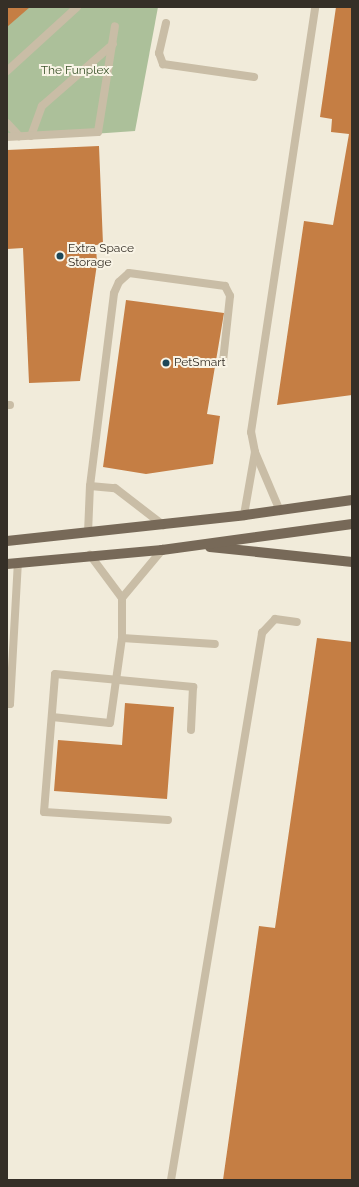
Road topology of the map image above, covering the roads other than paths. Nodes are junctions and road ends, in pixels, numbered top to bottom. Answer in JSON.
{"nodes":[{"id":1,"x":77,"y":7,"type":"edge"},
{"id":2,"x":315,"y":7,"type":"edge"},
{"id":3,"x":166,"y":23,"type":"dead end"},
{"id":4,"x":116,"y":26,"type":"dead end"},
{"id":5,"x":113,"y":44,"type":"junction"},
{"id":6,"x":7,"y":71,"type":"edge"},
{"id":7,"x":254,"y":76,"type":"dead end"},
{"id":8,"x":7,"y":123,"type":"edge"},
{"id":9,"x":19,"y":136,"type":"junction"},
{"id":10,"x":31,"y":136,"type":"junction"},
{"id":11,"x":7,"y":137,"type":"edge"},
{"id":12,"x":223,"y":361,"type":"dead end"},
{"id":13,"x":255,"y":452,"type":"junction"},
{"id":14,"x":90,"y":486,"type":"junction"},
{"id":15,"x":352,"y":500,"type":"edge"},
{"id":16,"x":280,"y":511,"type":"junction"},
{"id":17,"x":244,"y":516,"type":"junction"},
{"id":18,"x":352,"y":524,"type":"edge"},
{"id":19,"x":163,"y":525,"type":"junction"},
{"id":20,"x":88,"y":533,"type":"junction"},
{"id":21,"x":7,"y":541,"type":"edge"},
{"id":22,"x":190,"y":545,"type":"junction"},
{"id":23,"x":162,"y":550,"type":"junction"},
{"id":24,"x":90,"y":556,"type":"junction"},
{"id":25,"x":352,"y":562,"type":"edge"},
{"id":26,"x":18,"y":563,"type":"junction"},
{"id":27,"x":7,"y":564,"type":"edge"},
{"id":28,"x":122,"y":598,"type":"junction"},
{"id":29,"x":297,"y":622,"type":"dead end"},
{"id":30,"x":122,"y":638,"type":"junction"},
{"id":31,"x":215,"y":644,"type":"dead end"},
{"id":32,"x":117,"y":679,"type":"junction"},
{"id":33,"x":7,"y":704,"type":"edge"},
{"id":34,"x":52,"y":717,"type":"junction"},
{"id":35,"x":191,"y":730,"type":"dead end"},
{"id":36,"x":168,"y":820,"type":"dead end"},
{"id":37,"x":171,"y":1180,"type":"edge"}],
"edges":[{"from":1,"to":6,"type":"lane"},
{"from":2,"to":13,"type":"lane"},
{"from":3,"to":7,"type":"lane"},
{"from":4,"to":5,"type":"lane"},
{"from":5,"to":10,"type":"lane"},
{"from":5,"to":10,"type":"lane"},
{"from":8,"to":9,"type":"lane"},
{"from":9,"to":10,"type":"lane"},
{"from":9,"to":11,"type":"lane"},
{"from":12,"to":14,"type":"lane"},
{"from":13,"to":16,"type":"lane"},
{"from":13,"to":17,"type":"lane"},
{"from":14,"to":19,"type":"lane"},
{"from":14,"to":20,"type":"lane"},
{"from":15,"to":16,"type":"main road"},
{"from":16,"to":17,"type":"main road"},
{"from":17,"to":19,"type":"main road"},
{"from":18,"to":22,"type":"main road"},
{"from":19,"to":20,"type":"main road"},
{"from":20,"to":21,"type":"main road"},
{"from":22,"to":23,"type":"main road"},
{"from":22,"to":25,"type":"main road"},
{"from":23,"to":24,"type":"main road"},
{"from":23,"to":28,"type":"lane"},
{"from":24,"to":26,"type":"main road"},
{"from":24,"to":28,"type":"lane"},
{"from":26,"to":27,"type":"main road"},
{"from":26,"to":33,"type":"lane"},
{"from":28,"to":30,"type":"lane"},
{"from":29,"to":37,"type":"lane"},
{"from":30,"to":31,"type":"lane"},
{"from":30,"to":32,"type":"lane"},
{"from":32,"to":34,"type":"lane"},
{"from":32,"to":34,"type":"lane"},
{"from":32,"to":35,"type":"lane"},
{"from":34,"to":36,"type":"lane"}]}
